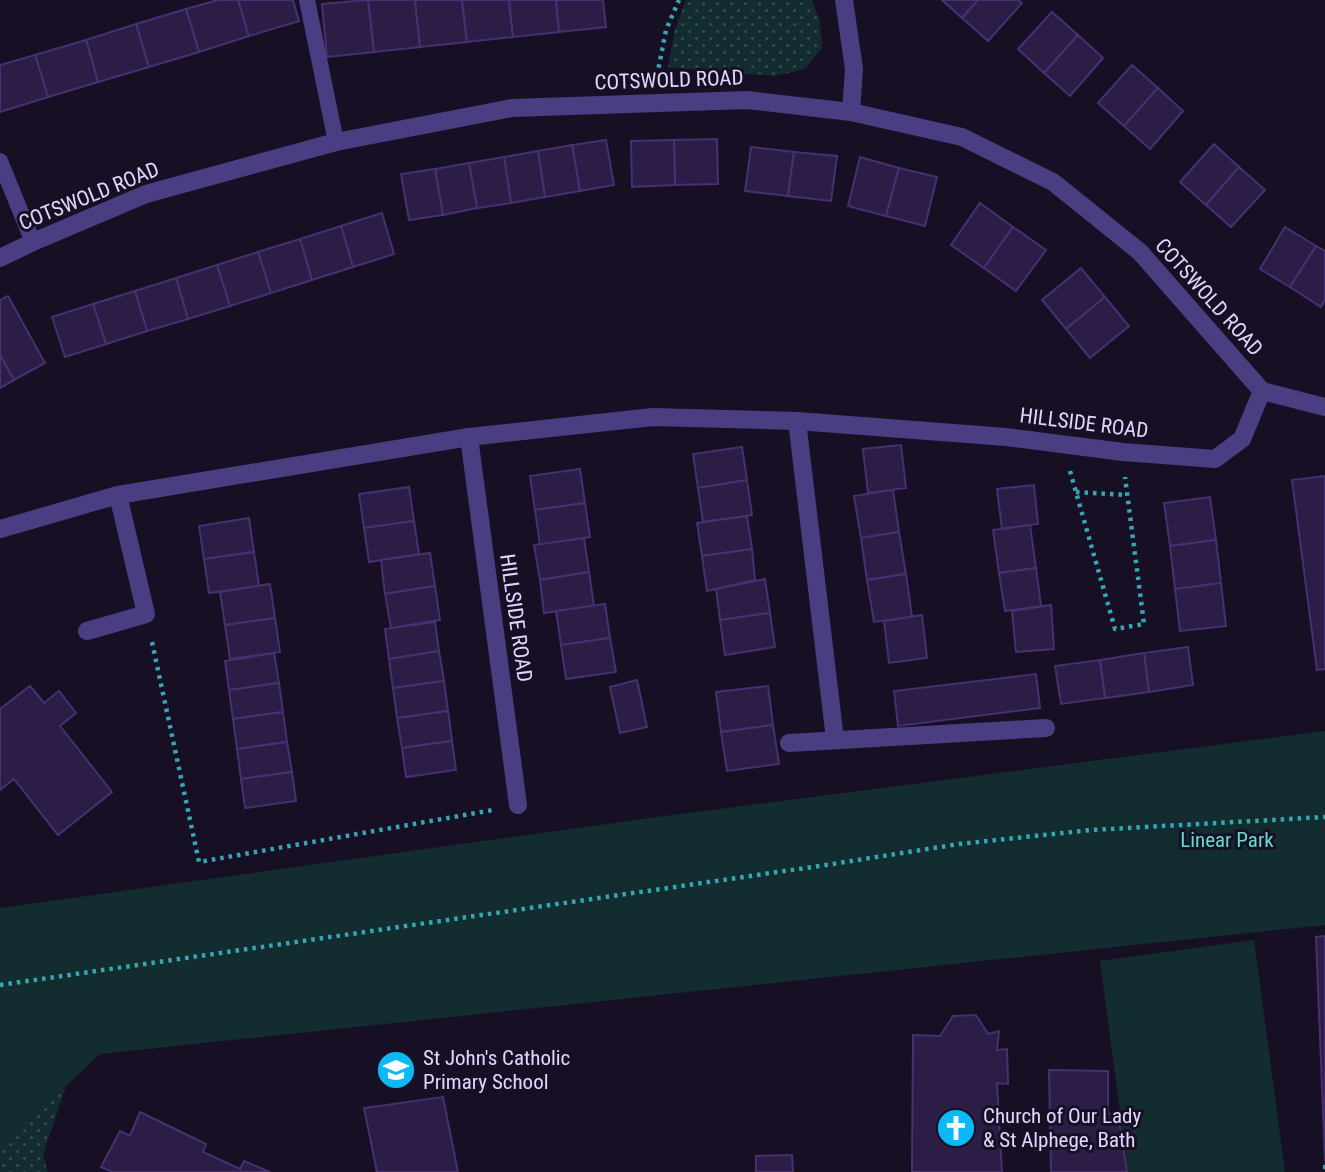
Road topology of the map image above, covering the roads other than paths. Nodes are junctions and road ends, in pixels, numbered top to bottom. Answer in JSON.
{"nodes":[{"id":1,"x":307,"y":0,"type":"edge"},
{"id":2,"x":844,"y":0,"type":"edge"},
{"id":3,"x":851,"y":111,"type":"junction"},
{"id":4,"x":336,"y":142,"type":"junction"},
{"id":5,"x":0,"y":161,"type":"edge"},
{"id":6,"x":33,"y":242,"type":"junction"},
{"id":7,"x":0,"y":258,"type":"edge"},
{"id":8,"x":1262,"y":391,"type":"junction"},
{"id":9,"x":1325,"y":407,"type":"edge"},
{"id":10,"x":797,"y":421,"type":"junction"},
{"id":11,"x":468,"y":437,"type":"junction"},
{"id":12,"x":118,"y":495,"type":"junction"},
{"id":13,"x":0,"y":529,"type":"edge"},
{"id":14,"x":87,"y":631,"type":"dead end"},
{"id":15,"x":1046,"y":728,"type":"dead end"},
{"id":16,"x":835,"y":739,"type":"junction"},
{"id":17,"x":789,"y":743,"type":"dead end"},
{"id":18,"x":518,"y":805,"type":"road end"}],
"edges":[{"from":1,"to":4,"type":"lane"},
{"from":2,"to":3,"type":"street"},
{"from":3,"to":4,"type":"street","name":"COTSWOLD ROAD"},
{"from":3,"to":8,"type":"street","name":"COTSWOLD ROAD"},
{"from":4,"to":6,"type":"street","name":"COTSWOLD ROAD"},
{"from":5,"to":6,"type":"lane"},
{"from":6,"to":7,"type":"street","name":"COTSWOLD ROAD"},
{"from":8,"to":9,"type":"street"},
{"from":8,"to":10,"type":"street","name":"HILLSIDE ROAD"},
{"from":10,"to":11,"type":"street","name":"HILLSIDE ROAD"},
{"from":10,"to":16,"type":"street"},
{"from":11,"to":12,"type":"street","name":"HILLSIDE ROAD"},
{"from":11,"to":18,"type":"street","name":"HILLSIDE ROAD"},
{"from":12,"to":13,"type":"street","name":"HILLSIDE ROAD"},
{"from":12,"to":14,"type":"street"},
{"from":15,"to":16,"type":"street"},
{"from":16,"to":17,"type":"street"}]}
